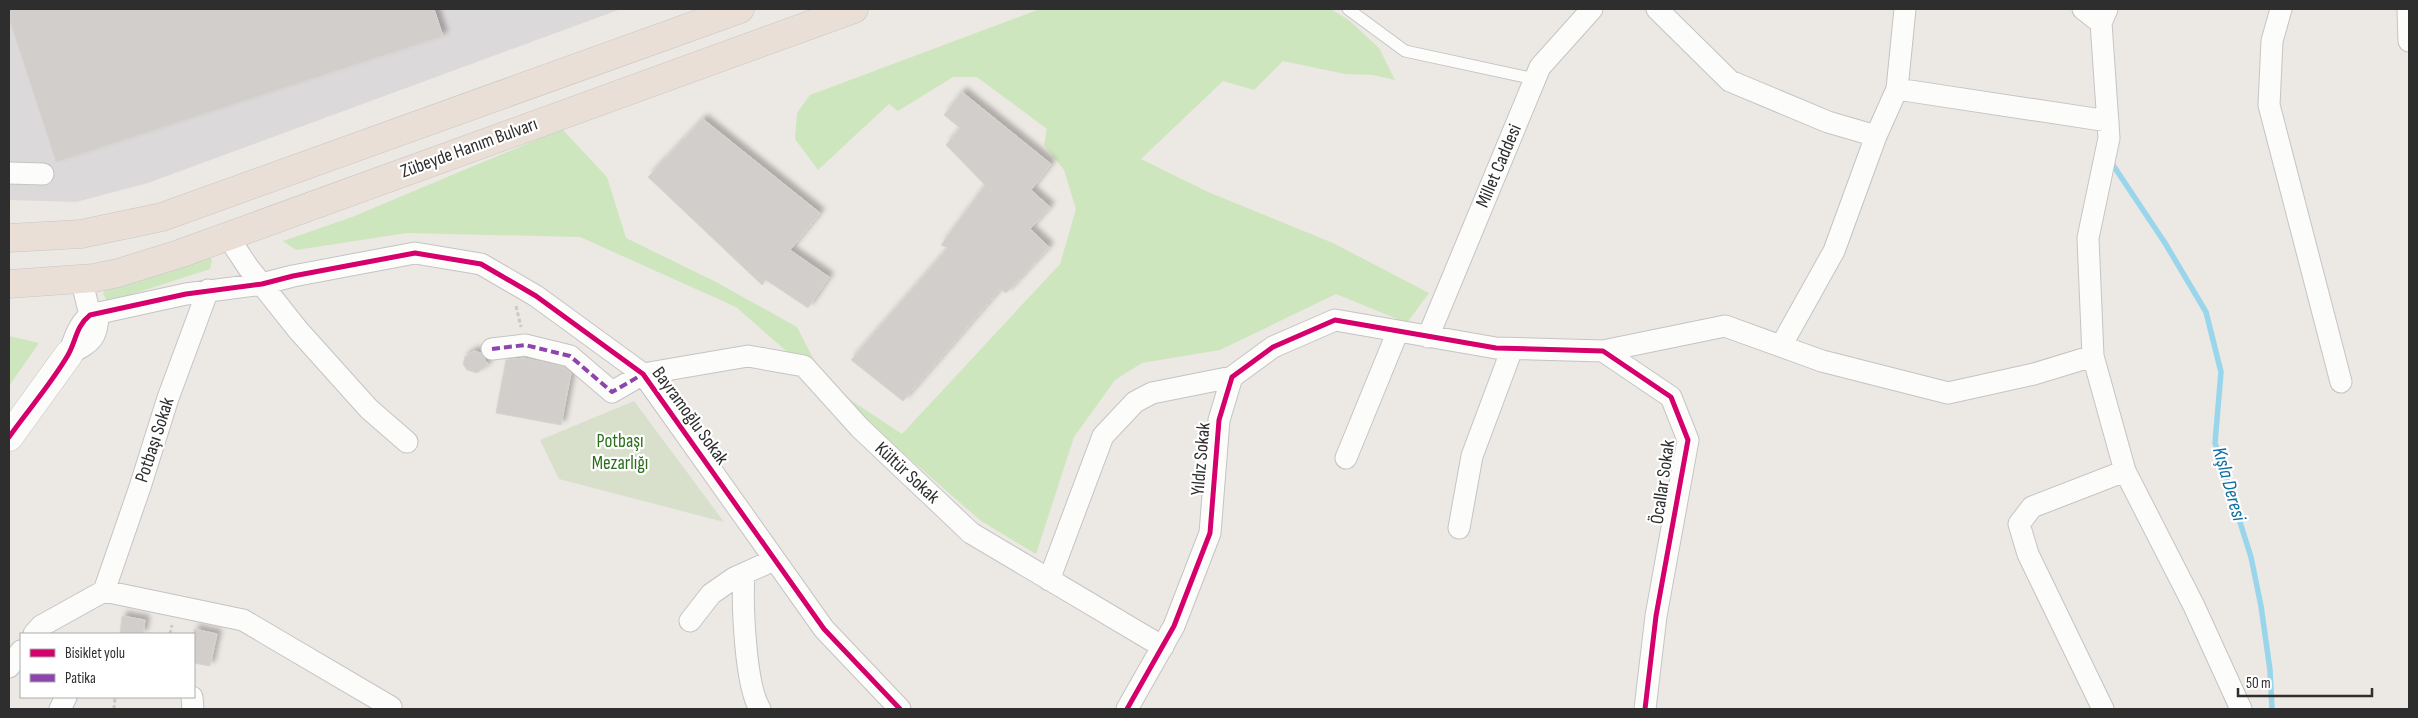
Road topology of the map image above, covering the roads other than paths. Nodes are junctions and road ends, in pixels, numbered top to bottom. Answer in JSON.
{"nodes":[{"id":1,"x":740,"y":9,"type":"edge"},
{"id":2,"x":854,"y":9,"type":"edge"},
{"id":3,"x":1348,"y":9,"type":"edge"},
{"id":4,"x":1592,"y":9,"type":"edge"},
{"id":5,"x":1657,"y":9,"type":"edge"},
{"id":6,"x":1905,"y":9,"type":"edge"},
{"id":7,"x":2083,"y":9,"type":"edge"},
{"id":8,"x":2281,"y":9,"type":"edge"},
{"id":9,"x":2408,"y":9,"type":"edge"},
{"id":10,"x":2104,"y":16,"type":"edge"},
{"id":11,"x":2409,"y":41,"type":"edge"},
{"id":12,"x":1535,"y":79,"type":"junction"},
{"id":13,"x":1897,"y":88,"type":"junction"},
{"id":14,"x":2108,"y":121,"type":"junction"},
{"id":15,"x":1876,"y":136,"type":"junction"},
{"id":16,"x":9,"y":173,"type":"edge"},
{"id":17,"x":43,"y":174,"type":"dead end"},
{"id":18,"x":81,"y":234,"type":"junction"},
{"id":19,"x":228,"y":237,"type":"junction"},
{"id":20,"x":9,"y":238,"type":"edge"},
{"id":21,"x":81,"y":278,"type":"junction"},
{"id":22,"x":9,"y":284,"type":"edge"},
{"id":23,"x":262,"y":284,"type":"junction"},
{"id":24,"x":208,"y":290,"type":"junction"},
{"id":25,"x":94,"y":314,"type":"junction"},
{"id":26,"x":1398,"y":331,"type":"junction"},
{"id":27,"x":1428,"y":337,"type":"junction"},
{"id":28,"x":1781,"y":346,"type":"junction"},
{"id":29,"x":492,"y":349,"type":"dead end"},
{"id":30,"x":1512,"y":349,"type":"junction"},
{"id":31,"x":1603,"y":351,"type":"junction"},
{"id":32,"x":69,"y":354,"type":"joint"},
{"id":33,"x":2093,"y":356,"type":"junction"},
{"id":34,"x":643,"y":374,"type":"junction"},
{"id":35,"x":1232,"y":377,"type":"junction"},
{"id":36,"x":2341,"y":382,"type":"dead end"},
{"id":37,"x":9,"y":437,"type":"edge"},
{"id":38,"x":407,"y":442,"type":"dead end"},
{"id":39,"x":1346,"y":458,"type":"dead end"},
{"id":40,"x":2125,"y":471,"type":"junction"},
{"id":41,"x":1459,"y":528,"type":"dead end"},
{"id":42,"x":774,"y":560,"type":"junction"},
{"id":43,"x":744,"y":574,"type":"junction"},
{"id":44,"x":1049,"y":580,"type":"junction"},
{"id":45,"x":104,"y":590,"type":"junction"},
{"id":46,"x":690,"y":621,"type":"dead end"},
{"id":47,"x":35,"y":633,"type":"edge"},
{"id":48,"x":1163,"y":647,"type":"junction"},
{"id":49,"x":20,"y":652,"type":"edge"},
{"id":50,"x":9,"y":667,"type":"edge"},
{"id":51,"x":891,"y":706,"type":"edge"},
{"id":52,"x":391,"y":707,"type":"dead end"},
{"id":53,"x":760,"y":709,"type":"edge"},
{"id":54,"x":1127,"y":709,"type":"edge"},
{"id":55,"x":1645,"y":709,"type":"edge"},
{"id":56,"x":2103,"y":709,"type":"edge"},
{"id":57,"x":2241,"y":709,"type":"edge"}],
"edges":[{"from":1,"to":18,"type":"highway","name":"Zübeyde Hanım Bulvarı"},
{"from":2,"to":19,"type":"highway","name":"Zübeyde Hanım Bulvarı"},
{"from":3,"to":12,"type":"lane"},
{"from":4,"to":12,"type":"street","name":"Millet Caddesi"},
{"from":5,"to":15,"type":"street"},
{"from":6,"to":13,"type":"street"},
{"from":7,"to":10,"type":"street"},
{"from":8,"to":36,"type":"street"},
{"from":9,"to":11,"type":"street"},
{"from":10,"to":14,"type":"street"},
{"from":12,"to":27,"type":"street","name":"Millet Caddesi"},
{"from":13,"to":14,"type":"street"},
{"from":13,"to":15,"type":"street"},
{"from":14,"to":33,"type":"street"},
{"from":15,"to":28,"type":"street"},
{"from":16,"to":17,"type":"street"},
{"from":18,"to":20,"type":"highway","name":"Zübeyde Hanım Bulvarı"},
{"from":18,"to":21,"type":"highway"},
{"from":19,"to":21,"type":"highway","name":"Zübeyde Hanım Bulvarı"},
{"from":19,"to":23,"type":"street"},
{"from":21,"to":22,"type":"highway","name":"Zübeyde Hanım Bulvarı"},
{"from":21,"to":25,"type":"street"},
{"from":23,"to":24,"type":"street","name":"Bayramoğlu Sokak"},
{"from":23,"to":34,"type":"street","name":"Bayramoğlu Sokak"},
{"from":23,"to":38,"type":"street"},
{"from":24,"to":25,"type":"street","name":"Bayramoğlu Sokak"},
{"from":24,"to":45,"type":"street","name":"Potbaşı Sokak"},
{"from":25,"to":32,"type":"street"},
{"from":26,"to":27,"type":"street"},
{"from":26,"to":35,"type":"street"},
{"from":26,"to":39,"type":"street"},
{"from":27,"to":30,"type":"street"},
{"from":28,"to":31,"type":"street"},
{"from":28,"to":33,"type":"street"},
{"from":29,"to":34,"type":"street"},
{"from":30,"to":31,"type":"street"},
{"from":30,"to":41,"type":"street"},
{"from":31,"to":55,"type":"street","name":"Öcallar Sokak"},
{"from":32,"to":37,"type":"street"},
{"from":33,"to":40,"type":"street"},
{"from":34,"to":42,"type":"street","name":"Bayramoğlu Sokak"},
{"from":34,"to":44,"type":"street","name":"Kültür Sokak"},
{"from":35,"to":44,"type":"street"},
{"from":35,"to":48,"type":"street","name":"Yıldız Sokak"},
{"from":40,"to":56,"type":"street"},
{"from":40,"to":57,"type":"street"},
{"from":42,"to":43,"type":"street"},
{"from":42,"to":51,"type":"street","name":"Bayramoğlu Sokak"},
{"from":43,"to":46,"type":"street"},
{"from":43,"to":53,"type":"street"},
{"from":44,"to":48,"type":"street","name":"Kültür Sokak"},
{"from":45,"to":47,"type":"street"},
{"from":45,"to":52,"type":"street"},
{"from":48,"to":54,"type":"street","name":"Yıldız Sokak"},
{"from":49,"to":50,"type":"street"}]}
